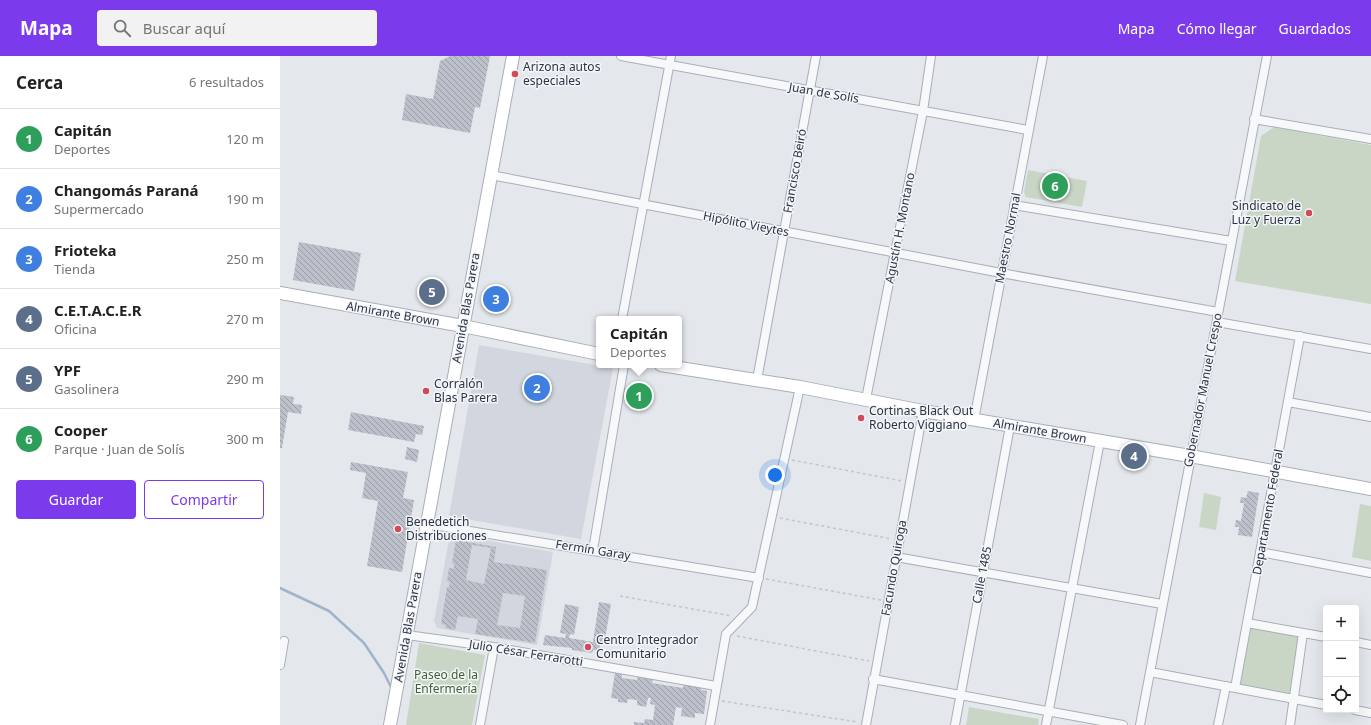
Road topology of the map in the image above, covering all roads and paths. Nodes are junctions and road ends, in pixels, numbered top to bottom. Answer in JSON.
{"nodes":[{"id":1,"x":514,"y":56,"type":"edge"},
{"id":2,"x":621,"y":56,"type":"edge"},
{"id":3,"x":671,"y":56,"type":"edge"},
{"id":4,"x":816,"y":56,"type":"edge"},
{"id":5,"x":931,"y":56,"type":"edge"},
{"id":6,"x":1043,"y":56,"type":"edge"},
{"id":7,"x":1267,"y":56,"type":"edge"},
{"id":8,"x":670,"y":65,"type":"junction"},
{"id":9,"x":810,"y":90,"type":"junction"},
{"id":10,"x":923,"y":111,"type":"junction"},
{"id":11,"x":1254,"y":119,"type":"junction"},
{"id":12,"x":1028,"y":130,"type":"junction"},
{"id":13,"x":1371,"y":139,"type":"edge"},
{"id":14,"x":491,"y":175,"type":"junction"},
{"id":15,"x":643,"y":204,"type":"junction"},
{"id":16,"x":1014,"y":205,"type":"junction"},
{"id":17,"x":784,"y":232,"type":"junction"},
{"id":18,"x":1231,"y":241,"type":"junction"},
{"id":19,"x":894,"y":253,"type":"junction"},
{"id":20,"x":1001,"y":273,"type":"junction"},
{"id":21,"x":280,"y":293,"type":"edge"},
{"id":22,"x":1218,"y":312,"type":"junction"},
{"id":23,"x":623,"y":316,"type":"edge"},
{"id":24,"x":1217,"y":322,"type":"junction"},
{"id":25,"x":462,"y":326,"type":"junction"},
{"id":26,"x":1300,"y":336,"type":"junction"},
{"id":27,"x":1371,"y":348,"type":"edge"},
{"id":28,"x":596,"y":353,"type":"edge"},
{"id":29,"x":623,"y":368,"type":"edge"},
{"id":30,"x":680,"y":368,"type":"edge"},
{"id":31,"x":757,"y":380,"type":"junction"},
{"id":32,"x":800,"y":387,"type":"junction"},
{"id":33,"x":866,"y":399,"type":"junction"},
{"id":34,"x":1288,"y":402,"type":"junction"},
{"id":35,"x":923,"y":411,"type":"junction"},
{"id":36,"x":1371,"y":417,"type":"edge"},
{"id":37,"x":974,"y":420,"type":"junction"},
{"id":38,"x":1010,"y":426,"type":"junction"},
{"id":39,"x":1100,"y":441,"type":"junction"},
{"id":40,"x":1190,"y":456,"type":"junction"},
{"id":41,"x":784,"y":458,"type":"junction"},
{"id":42,"x":1275,"y":472,"type":"junction"},
{"id":43,"x":909,"y":482,"type":"junction"},
{"id":44,"x":1371,"y":490,"type":"edge"},
{"id":45,"x":772,"y":517,"type":"junction"},
{"id":46,"x":427,"y":524,"type":"junction"},
{"id":47,"x":899,"y":541,"type":"junction"},
{"id":48,"x":593,"y":550,"type":"junction"},
{"id":49,"x":1260,"y":552,"type":"junction"},
{"id":50,"x":896,"y":557,"type":"junction"},
{"id":51,"x":983,"y":572,"type":"junction"},
{"id":52,"x":1371,"y":573,"type":"edge"},
{"id":53,"x":759,"y":578,"type":"junction"},
{"id":54,"x":1072,"y":588,"type":"junction"},
{"id":55,"x":620,"y":596,"type":"dead end"},
{"id":56,"x":888,"y":601,"type":"junction"},
{"id":57,"x":1162,"y":604,"type":"junction"},
{"id":58,"x":742,"y":618,"type":"junction"},
{"id":59,"x":1247,"y":623,"type":"junction"},
{"id":60,"x":1303,"y":633,"type":"junction"},
{"id":61,"x":726,"y":634,"type":"junction"},
{"id":62,"x":407,"y":635,"type":"junction"},
{"id":63,"x":1323,"y":636,"type":"edge"},
{"id":64,"x":284,"y":641,"type":"dead end"},
{"id":65,"x":1359,"y":643,"type":"edge"},
{"id":66,"x":1371,"y":645,"type":"edge"},
{"id":67,"x":494,"y":647,"type":"junction"},
{"id":68,"x":876,"y":662,"type":"junction"},
{"id":69,"x":280,"y":665,"type":"edge"},
{"id":70,"x":1150,"y":672,"type":"junction"},
{"id":71,"x":873,"y":679,"type":"junction"},
{"id":72,"x":716,"y":686,"type":"junction"},
{"id":73,"x":1226,"y":686,"type":"junction"},
{"id":74,"x":1235,"y":688,"type":"junction"},
{"id":75,"x":960,"y":695,"type":"junction"},
{"id":76,"x":1295,"y":699,"type":"junction"},
{"id":77,"x":714,"y":700,"type":"junction"},
{"id":78,"x":1323,"y":704,"type":"edge"},
{"id":79,"x":1048,"y":711,"type":"junction"},
{"id":80,"x":1359,"y":711,"type":"edge"},
{"id":81,"x":1371,"y":713,"type":"edge"},
{"id":82,"x":866,"y":724,"type":"edge"},
{"id":83,"x":390,"y":725,"type":"edge"},
{"id":84,"x":480,"y":725,"type":"edge"},
{"id":85,"x":710,"y":725,"type":"edge"},
{"id":86,"x":955,"y":725,"type":"edge"},
{"id":87,"x":1046,"y":725,"type":"edge"},
{"id":88,"x":1123,"y":725,"type":"edge"},
{"id":89,"x":1140,"y":725,"type":"edge"},
{"id":90,"x":1218,"y":725,"type":"edge"},
{"id":91,"x":1290,"y":725,"type":"edge"}],
"edges":[{"from":1,"to":14,"type":"main road","name":"Avenida Blas Parera"},
{"from":2,"to":8,"type":"street","name":"Juan de Solís"},
{"from":3,"to":8,"type":"street"},
{"from":4,"to":9,"type":"street","name":"Francisco Beiró"},
{"from":5,"to":10,"type":"street","name":"Agustín H. Montano"},
{"from":6,"to":12,"type":"street","name":"Maestro Normal"},
{"from":7,"to":11,"type":"street","name":"Gobernador Manuel Crespo"},
{"from":8,"to":9,"type":"street","name":"Juan de Solís"},
{"from":8,"to":15,"type":"street"},
{"from":9,"to":10,"type":"street","name":"Juan de Solís"},
{"from":9,"to":17,"type":"street","name":"Francisco Beiró"},
{"from":10,"to":12,"type":"street","name":"Juan de Solís"},
{"from":10,"to":19,"type":"street","name":"Agustín H. Montano"},
{"from":11,"to":13,"type":"street"},
{"from":11,"to":18,"type":"street","name":"Gobernador Manuel Crespo"},
{"from":12,"to":16,"type":"street","name":"Maestro Normal"},
{"from":14,"to":15,"type":"street","name":"Hipólito Vieytes"},
{"from":14,"to":25,"type":"main road","name":"Avenida Blas Parera"},
{"from":15,"to":17,"type":"street","name":"Hipólito Vieytes"},
{"from":15,"to":23,"type":"street"},
{"from":16,"to":18,"type":"street"},
{"from":16,"to":20,"type":"street","name":"Maestro Normal"},
{"from":17,"to":19,"type":"street","name":"Hipólito Vieytes"},
{"from":17,"to":31,"type":"street","name":"Francisco Beiró"},
{"from":18,"to":22,"type":"street","name":"Gobernador Manuel Crespo"},
{"from":19,"to":20,"type":"street","name":"Hipólito Vieytes"},
{"from":19,"to":33,"type":"street","name":"Agustín H. Montano"},
{"from":20,"to":22,"type":"street","name":"Hipólito Vieytes"},
{"from":20,"to":37,"type":"street","name":"Maestro Normal"},
{"from":21,"to":25,"type":"main road","name":"Almirante Brown"},
{"from":22,"to":24,"type":"street","name":"Gobernador Manuel Crespo"},
{"from":24,"to":26,"type":"street"},
{"from":24,"to":40,"type":"street","name":"Gobernador Manuel Crespo"},
{"from":25,"to":28,"type":"main road","name":"Almirante Brown"},
{"from":25,"to":46,"type":"main road","name":"Avenida Blas Parera"},
{"from":26,"to":27,"type":"street"},
{"from":26,"to":34,"type":"street","name":"Departamento Federal"},
{"from":29,"to":48,"type":"street"},
{"from":30,"to":31,"type":"main road","name":"Almirante Brown"},
{"from":31,"to":32,"type":"main road","name":"Almirante Brown"},
{"from":32,"to":33,"type":"main road","name":"Almirante Brown"},
{"from":32,"to":41,"type":"street"},
{"from":33,"to":35,"type":"main road","name":"Almirante Brown"},
{"from":34,"to":36,"type":"street"},
{"from":34,"to":42,"type":"street","name":"Departamento Federal"},
{"from":35,"to":37,"type":"main road","name":"Almirante Brown"},
{"from":35,"to":43,"type":"street","name":"Facundo Quiroga"},
{"from":37,"to":38,"type":"main road","name":"Almirante Brown"},
{"from":38,"to":39,"type":"main road","name":"Almirante Brown"},
{"from":38,"to":51,"type":"street","name":"Calle 1485"},
{"from":39,"to":40,"type":"main road","name":"Almirante Brown"},
{"from":39,"to":54,"type":"street"},
{"from":40,"to":42,"type":"main road","name":"Almirante Brown"},
{"from":40,"to":57,"type":"street","name":"Gobernador Manuel Crespo"},
{"from":41,"to":43,"type":"path"},
{"from":41,"to":45,"type":"street"},
{"from":42,"to":44,"type":"main road","name":"Almirante Brown"},
{"from":42,"to":49,"type":"street","name":"Departamento Federal"},
{"from":43,"to":47,"type":"street","name":"Facundo Quiroga"},
{"from":45,"to":47,"type":"path"},
{"from":45,"to":53,"type":"street"},
{"from":46,"to":48,"type":"street","name":"Fermín Garay"},
{"from":46,"to":62,"type":"main road","name":"Avenida Blas Parera"},
{"from":47,"to":50,"type":"street","name":"Facundo Quiroga"},
{"from":48,"to":53,"type":"street","name":"Fermín Garay"},
{"from":49,"to":52,"type":"street"},
{"from":49,"to":59,"type":"street","name":"Departamento Federal"},
{"from":50,"to":51,"type":"street"},
{"from":50,"to":56,"type":"street","name":"Facundo Quiroga"},
{"from":51,"to":54,"type":"street"},
{"from":51,"to":75,"type":"street","name":"Calle 1485"},
{"from":53,"to":56,"type":"path"},
{"from":53,"to":58,"type":"street"},
{"from":54,"to":57,"type":"street"},
{"from":54,"to":79,"type":"street"},
{"from":55,"to":58,"type":"path"},
{"from":56,"to":68,"type":"street","name":"Facundo Quiroga"},
{"from":57,"to":70,"type":"street","name":"Gobernador Manuel Crespo"},
{"from":58,"to":61,"type":"street"},
{"from":59,"to":60,"type":"street"},
{"from":59,"to":74,"type":"street","name":"Departamento Federal"},
{"from":60,"to":63,"type":"street"},
{"from":60,"to":76,"type":"street"},
{"from":61,"to":68,"type":"path"},
{"from":61,"to":72,"type":"street"},
{"from":62,"to":67,"type":"street","name":"Julio César Ferrarotti"},
{"from":62,"to":83,"type":"main road","name":"Avenida Blas Parera"},
{"from":64,"to":69,"type":"street"},
{"from":65,"to":66,"type":"street"},
{"from":67,"to":72,"type":"street","name":"Julio César Ferrarotti"},
{"from":67,"to":84,"type":"street"},
{"from":68,"to":71,"type":"street","name":"Facundo Quiroga"},
{"from":70,"to":73,"type":"street"},
{"from":70,"to":89,"type":"street","name":"Gobernador Manuel Crespo"},
{"from":71,"to":75,"type":"street"},
{"from":71,"to":82,"type":"street","name":"Facundo Quiroga"},
{"from":72,"to":77,"type":"street"},
{"from":73,"to":74,"type":"street"},
{"from":73,"to":90,"type":"street"},
{"from":74,"to":76,"type":"street"},
{"from":75,"to":79,"type":"street"},
{"from":75,"to":86,"type":"street","name":"Calle 1485"},
{"from":76,"to":78,"type":"street"},
{"from":76,"to":91,"type":"street"},
{"from":77,"to":82,"type":"path"},
{"from":77,"to":85,"type":"street"},
{"from":79,"to":87,"type":"street"},
{"from":79,"to":88,"type":"street"},
{"from":80,"to":81,"type":"street"}]}
